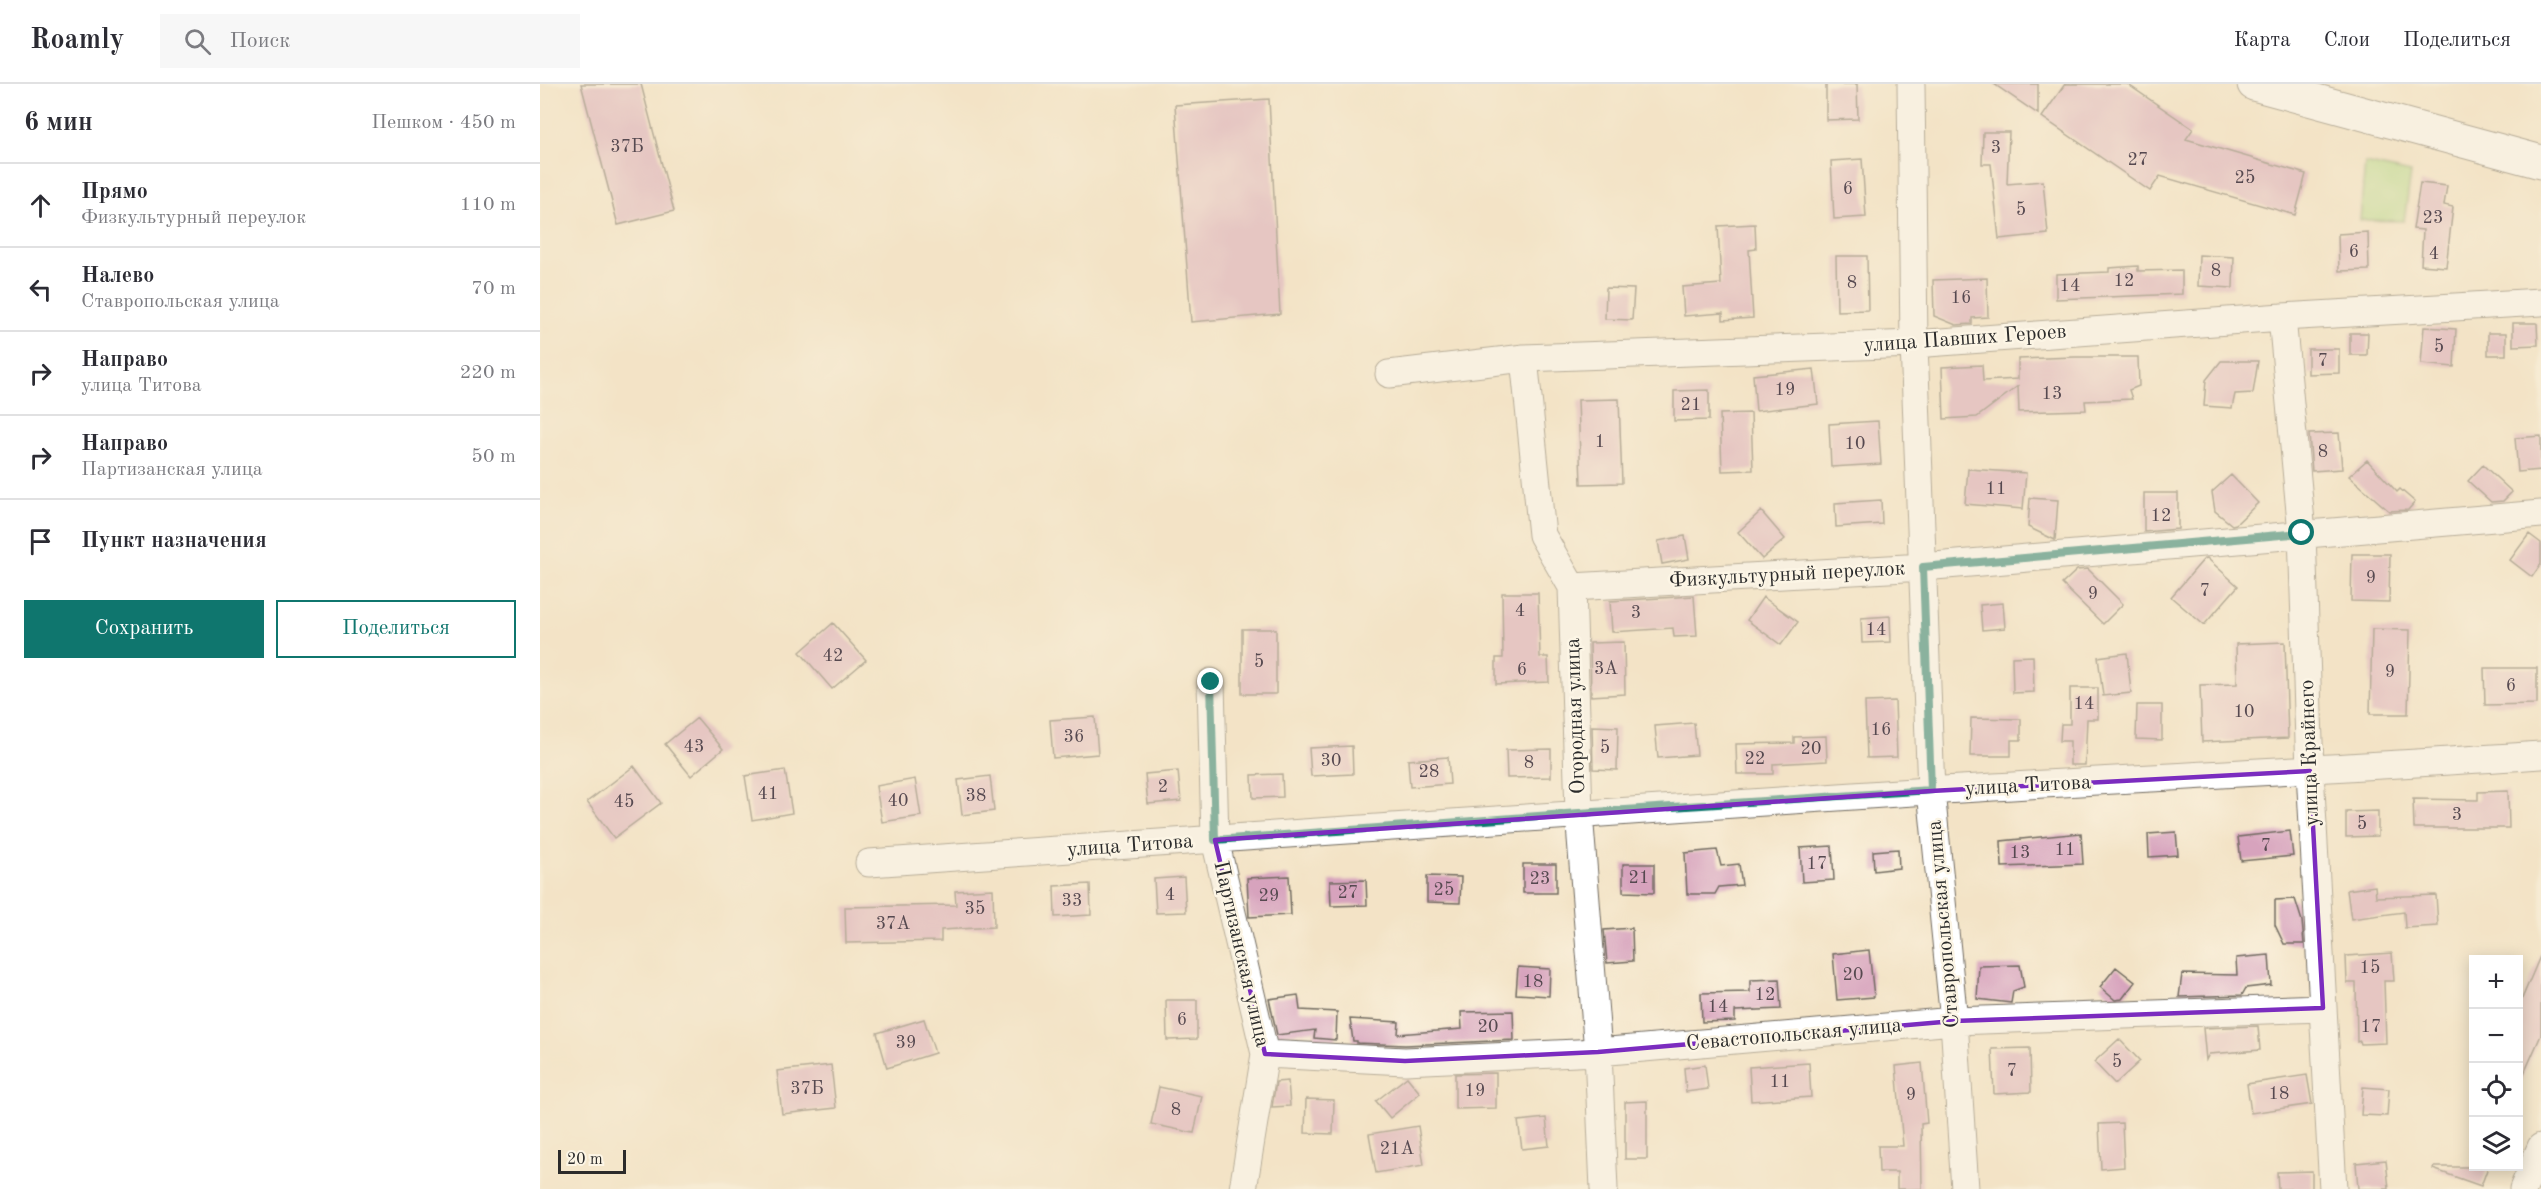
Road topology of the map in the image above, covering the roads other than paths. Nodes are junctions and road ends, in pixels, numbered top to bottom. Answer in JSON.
{"nodes":[{"id":1,"x":1911,"y":84,"type":"edge"},
{"id":2,"x":2253,"y":84,"type":"edge"},
{"id":3,"x":2541,"y":162,"type":"edge"},
{"id":4,"x":2541,"y":302,"type":"edge"},
{"id":5,"x":2282,"y":317,"type":"junction"},
{"id":6,"x":1914,"y":344,"type":"junction"},
{"id":7,"x":1524,"y":358,"type":"junction"},
{"id":8,"x":1389,"y":374,"type":"dead end"},
{"id":9,"x":2541,"y":514,"type":"edge"},
{"id":10,"x":2302,"y":533,"type":"junction"},
{"id":11,"x":1923,"y":567,"type":"junction"},
{"id":12,"x":1572,"y":587,"type":"junction"},
{"id":13,"x":1211,"y":682,"type":"dead end"},
{"id":14,"x":2541,"y":755,"type":"edge"},
{"id":15,"x":2310,"y":771,"type":"junction"},
{"id":16,"x":1931,"y":790,"type":"junction"},
{"id":17,"x":1579,"y":813,"type":"junction"},
{"id":18,"x":1215,"y":840,"type":"junction"},
{"id":19,"x":869,"y":863,"type":"dead end"},
{"id":20,"x":2323,"y":1008,"type":"junction"},
{"id":21,"x":1954,"y":1021,"type":"junction"},
{"id":22,"x":1598,"y":1052,"type":"junction"},
{"id":23,"x":1264,"y":1054,"type":"junction"},
{"id":24,"x":2541,"y":1147,"type":"edge"},
{"id":25,"x":1243,"y":1189,"type":"edge"},
{"id":26,"x":1604,"y":1189,"type":"edge"},
{"id":27,"x":1965,"y":1189,"type":"edge"},
{"id":28,"x":2333,"y":1189,"type":"edge"},
{"id":29,"x":2523,"y":1189,"type":"edge"}],
"edges":[{"from":1,"to":6,"type":"street","name":"Ставропольская улица"},
{"from":2,"to":3,"type":"main road"},
{"from":4,"to":5,"type":"street","name":"улица Павших Героев"},
{"from":5,"to":6,"type":"street","name":"улица Павших Героев"},
{"from":5,"to":10,"type":"street","name":"улица Крайнего"},
{"from":6,"to":7,"type":"street","name":"улица Павших Героев"},
{"from":6,"to":11,"type":"street","name":"Ставропольская улица"},
{"from":7,"to":8,"type":"street","name":"улица Павших Героев"},
{"from":7,"to":12,"type":"street","name":"Огородная улица"},
{"from":9,"to":10,"type":"street","name":"Физкультурный переулок"},
{"from":10,"to":11,"type":"street","name":"Физкультурный переулок"},
{"from":10,"to":15,"type":"street","name":"улица Крайнего"},
{"from":11,"to":12,"type":"street","name":"Физкультурный переулок"},
{"from":11,"to":16,"type":"street","name":"Ставропольская улица"},
{"from":12,"to":17,"type":"street","name":"Огородная улица"},
{"from":13,"to":18,"type":"street","name":"Партизанская улица"},
{"from":14,"to":15,"type":"street","name":"улица Титова"},
{"from":15,"to":16,"type":"street","name":"улица Титова"},
{"from":15,"to":20,"type":"street","name":"улица Крайнего"},
{"from":16,"to":17,"type":"street","name":"улица Титова"},
{"from":16,"to":21,"type":"street","name":"Ставропольская улица"},
{"from":17,"to":18,"type":"street","name":"улица Титова"},
{"from":17,"to":22,"type":"street","name":"Огородная улица"},
{"from":18,"to":19,"type":"street","name":"улица Титова"},
{"from":18,"to":23,"type":"street","name":"Партизанская улица"},
{"from":20,"to":21,"type":"street","name":"Севастопольская улица"},
{"from":20,"to":28,"type":"street","name":"улица Крайнего"},
{"from":21,"to":22,"type":"street","name":"Севастопольская улица"},
{"from":21,"to":27,"type":"street","name":"Ставропольская улица"},
{"from":22,"to":23,"type":"street","name":"Севастопольская улица"},
{"from":22,"to":26,"type":"street","name":"Огородная улица"},
{"from":23,"to":25,"type":"street","name":"Партизанская улица"},
{"from":24,"to":29,"type":"street"}]}
